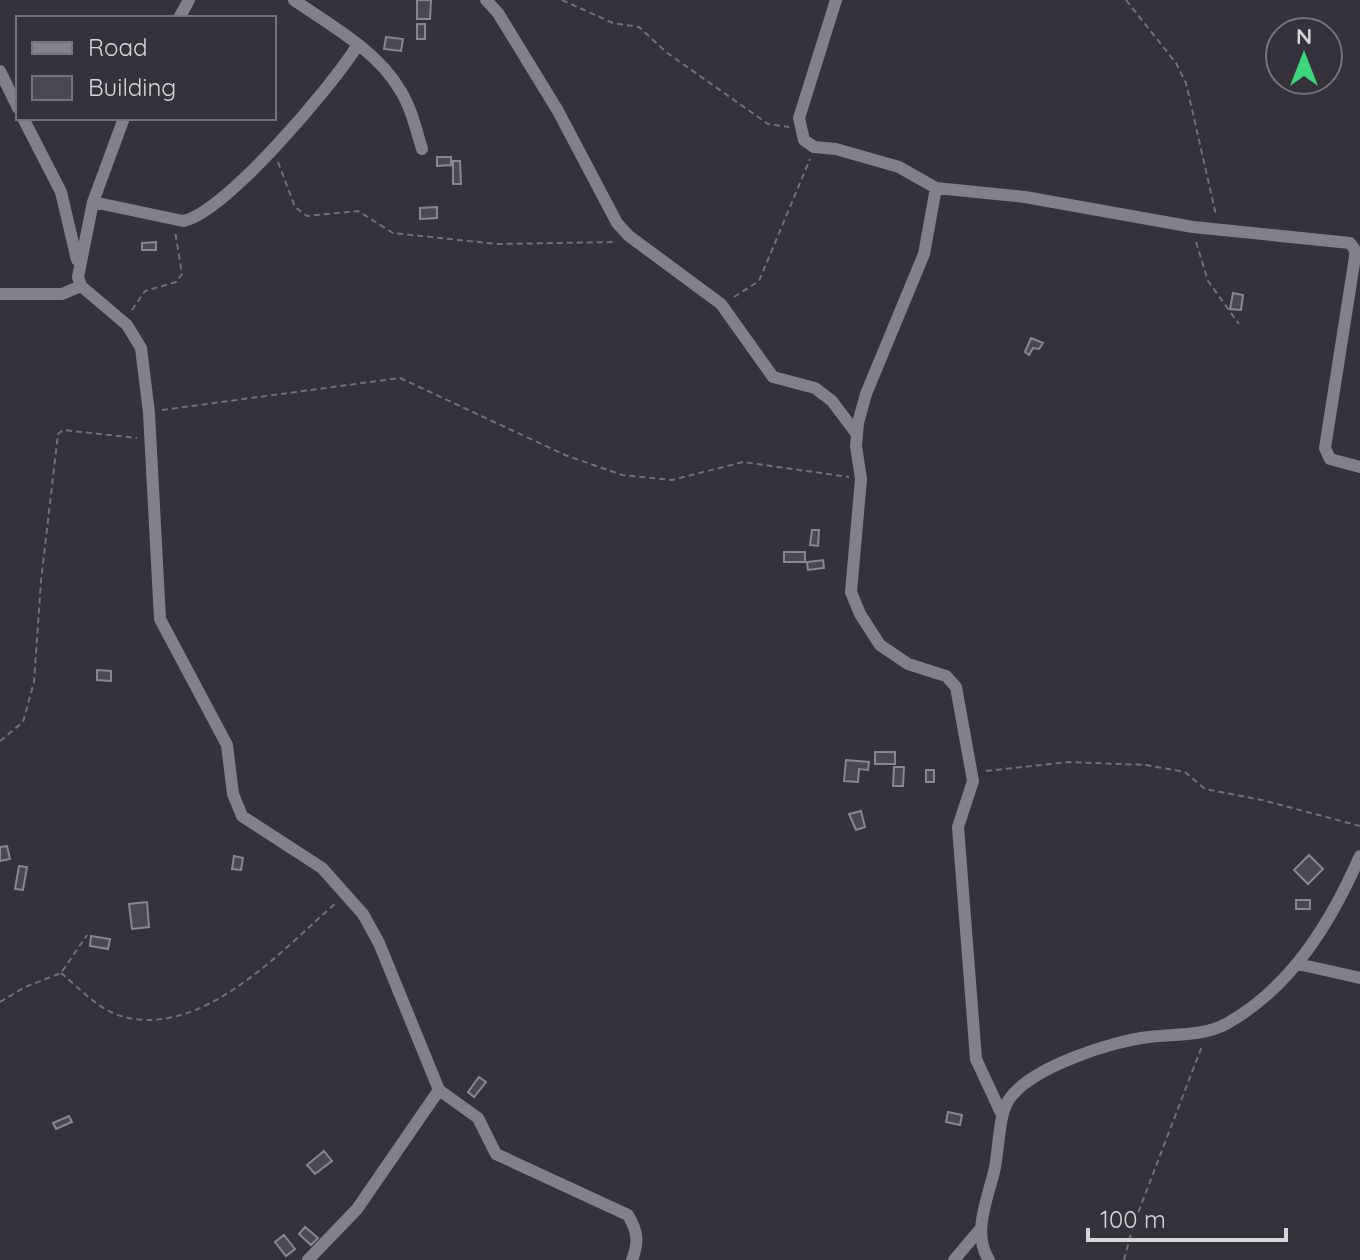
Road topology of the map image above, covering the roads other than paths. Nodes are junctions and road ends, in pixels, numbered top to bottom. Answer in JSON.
{"nodes":[{"id":1,"x":294,"y":0,"type":"edge"},
{"id":2,"x":486,"y":0,"type":"edge"},
{"id":3,"x":836,"y":0,"type":"edge"},
{"id":4,"x":357,"y":46,"type":"junction"},
{"id":5,"x":0,"y":71,"type":"edge"},
{"id":6,"x":16,"y":104,"type":"edge"},
{"id":7,"x":24,"y":120,"type":"edge"},
{"id":8,"x":123,"y":120,"type":"edge"},
{"id":9,"x":422,"y":149,"type":"dead end"},
{"id":10,"x":936,"y":188,"type":"junction"},
{"id":11,"x":93,"y":202,"type":"junction"},
{"id":12,"x":78,"y":266,"type":"junction"},
{"id":13,"x":81,"y":286,"type":"junction"},
{"id":14,"x":0,"y":294,"type":"edge"},
{"id":15,"x":856,"y":433,"type":"junction"},
{"id":16,"x":1360,"y":467,"type":"edge"},
{"id":17,"x":1360,"y":856,"type":"edge"},
{"id":18,"x":1298,"y":964,"type":"junction"},
{"id":19,"x":1360,"y":978,"type":"edge"},
{"id":20,"x":439,"y":1090,"type":"junction"},
{"id":21,"x":1002,"y":1115,"type":"junction"},
{"id":22,"x":981,"y":1228,"type":"junction"},
{"id":23,"x":308,"y":1260,"type":"edge"},
{"id":24,"x":632,"y":1260,"type":"edge"},
{"id":25,"x":954,"y":1260,"type":"edge"},
{"id":26,"x":989,"y":1260,"type":"edge"}],
"edges":[{"from":1,"to":4,"type":"street"},
{"from":2,"to":15,"type":"street"},
{"from":3,"to":10,"type":"street"},
{"from":4,"to":9,"type":"street"},
{"from":4,"to":11,"type":"street"},
{"from":5,"to":6,"type":"street"},
{"from":7,"to":12,"type":"street"},
{"from":8,"to":11,"type":"street"},
{"from":10,"to":15,"type":"street"},
{"from":10,"to":16,"type":"street"},
{"from":11,"to":12,"type":"street"},
{"from":12,"to":13,"type":"street"},
{"from":13,"to":14,"type":"street"},
{"from":13,"to":20,"type":"street"},
{"from":15,"to":21,"type":"street"},
{"from":17,"to":18,"type":"street"},
{"from":18,"to":19,"type":"street"},
{"from":18,"to":21,"type":"street"},
{"from":20,"to":23,"type":"street"},
{"from":20,"to":24,"type":"street"},
{"from":21,"to":22,"type":"street"},
{"from":22,"to":25,"type":"street"},
{"from":22,"to":26,"type":"street"}]}
